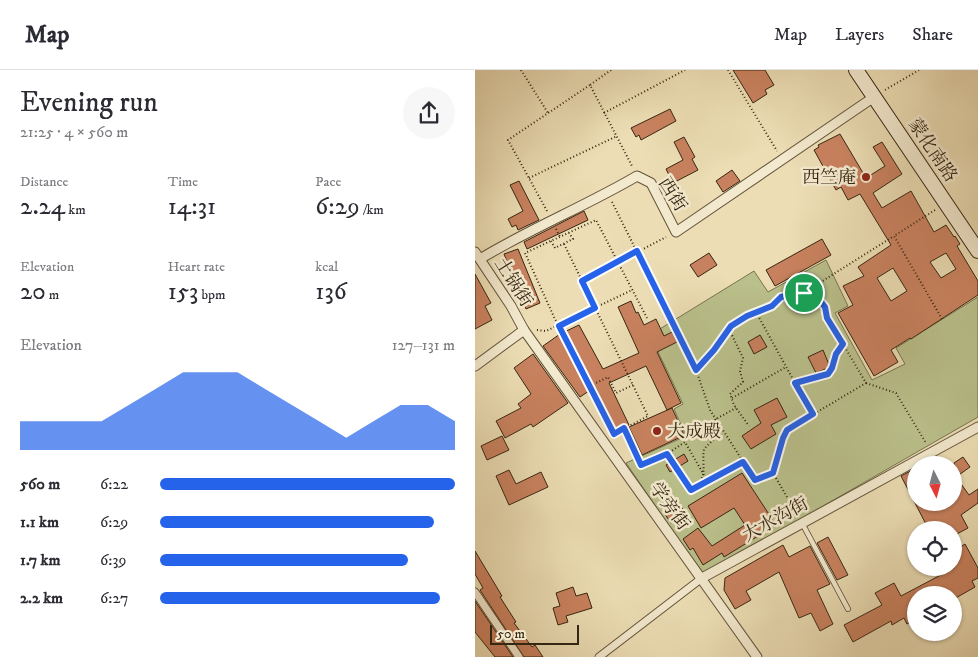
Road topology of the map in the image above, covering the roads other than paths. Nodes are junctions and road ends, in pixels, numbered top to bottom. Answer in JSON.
{"nodes":[{"id":1,"x":856,"y":70,"type":"edge"},
{"id":2,"x":874,"y":97,"type":"junction"},
{"id":3,"x":978,"y":251,"type":"edge"},
{"id":4,"x":478,"y":256,"type":"edge"},
{"id":5,"x":526,"y":332,"type":"junction"},
{"id":6,"x":475,"y":366,"type":"edge"},
{"id":7,"x":978,"y":428,"type":"edge"},
{"id":8,"x":802,"y":523,"type":"junction"},
{"id":9,"x":702,"y":578,"type":"junction"},
{"id":10,"x":475,"y":592,"type":"edge"},
{"id":11,"x":848,"y":609,"type":"dead end"},
{"id":12,"x":519,"y":657,"type":"edge"},
{"id":13,"x":599,"y":657,"type":"edge"},
{"id":14,"x":757,"y":657,"type":"edge"}],
"edges":[{"from":1,"to":2,"type":"main road","name":"蒙化南路"},
{"from":2,"to":3,"type":"main road","name":"蒙化南路"},
{"from":2,"to":4,"type":"street","name":"西街"},
{"from":4,"to":5,"type":"street","name":"土锅街"},
{"from":5,"to":6,"type":"street"},
{"from":5,"to":9,"type":"street","name":"学旁街"},
{"from":7,"to":8,"type":"street","name":"大水沟街"},
{"from":8,"to":9,"type":"street","name":"大水沟街"},
{"from":8,"to":11,"type":"lane"},
{"from":9,"to":13,"type":"street","name":"大水沟街"},
{"from":9,"to":14,"type":"street","name":"学旁街"},
{"from":10,"to":12,"type":"street"}]}
